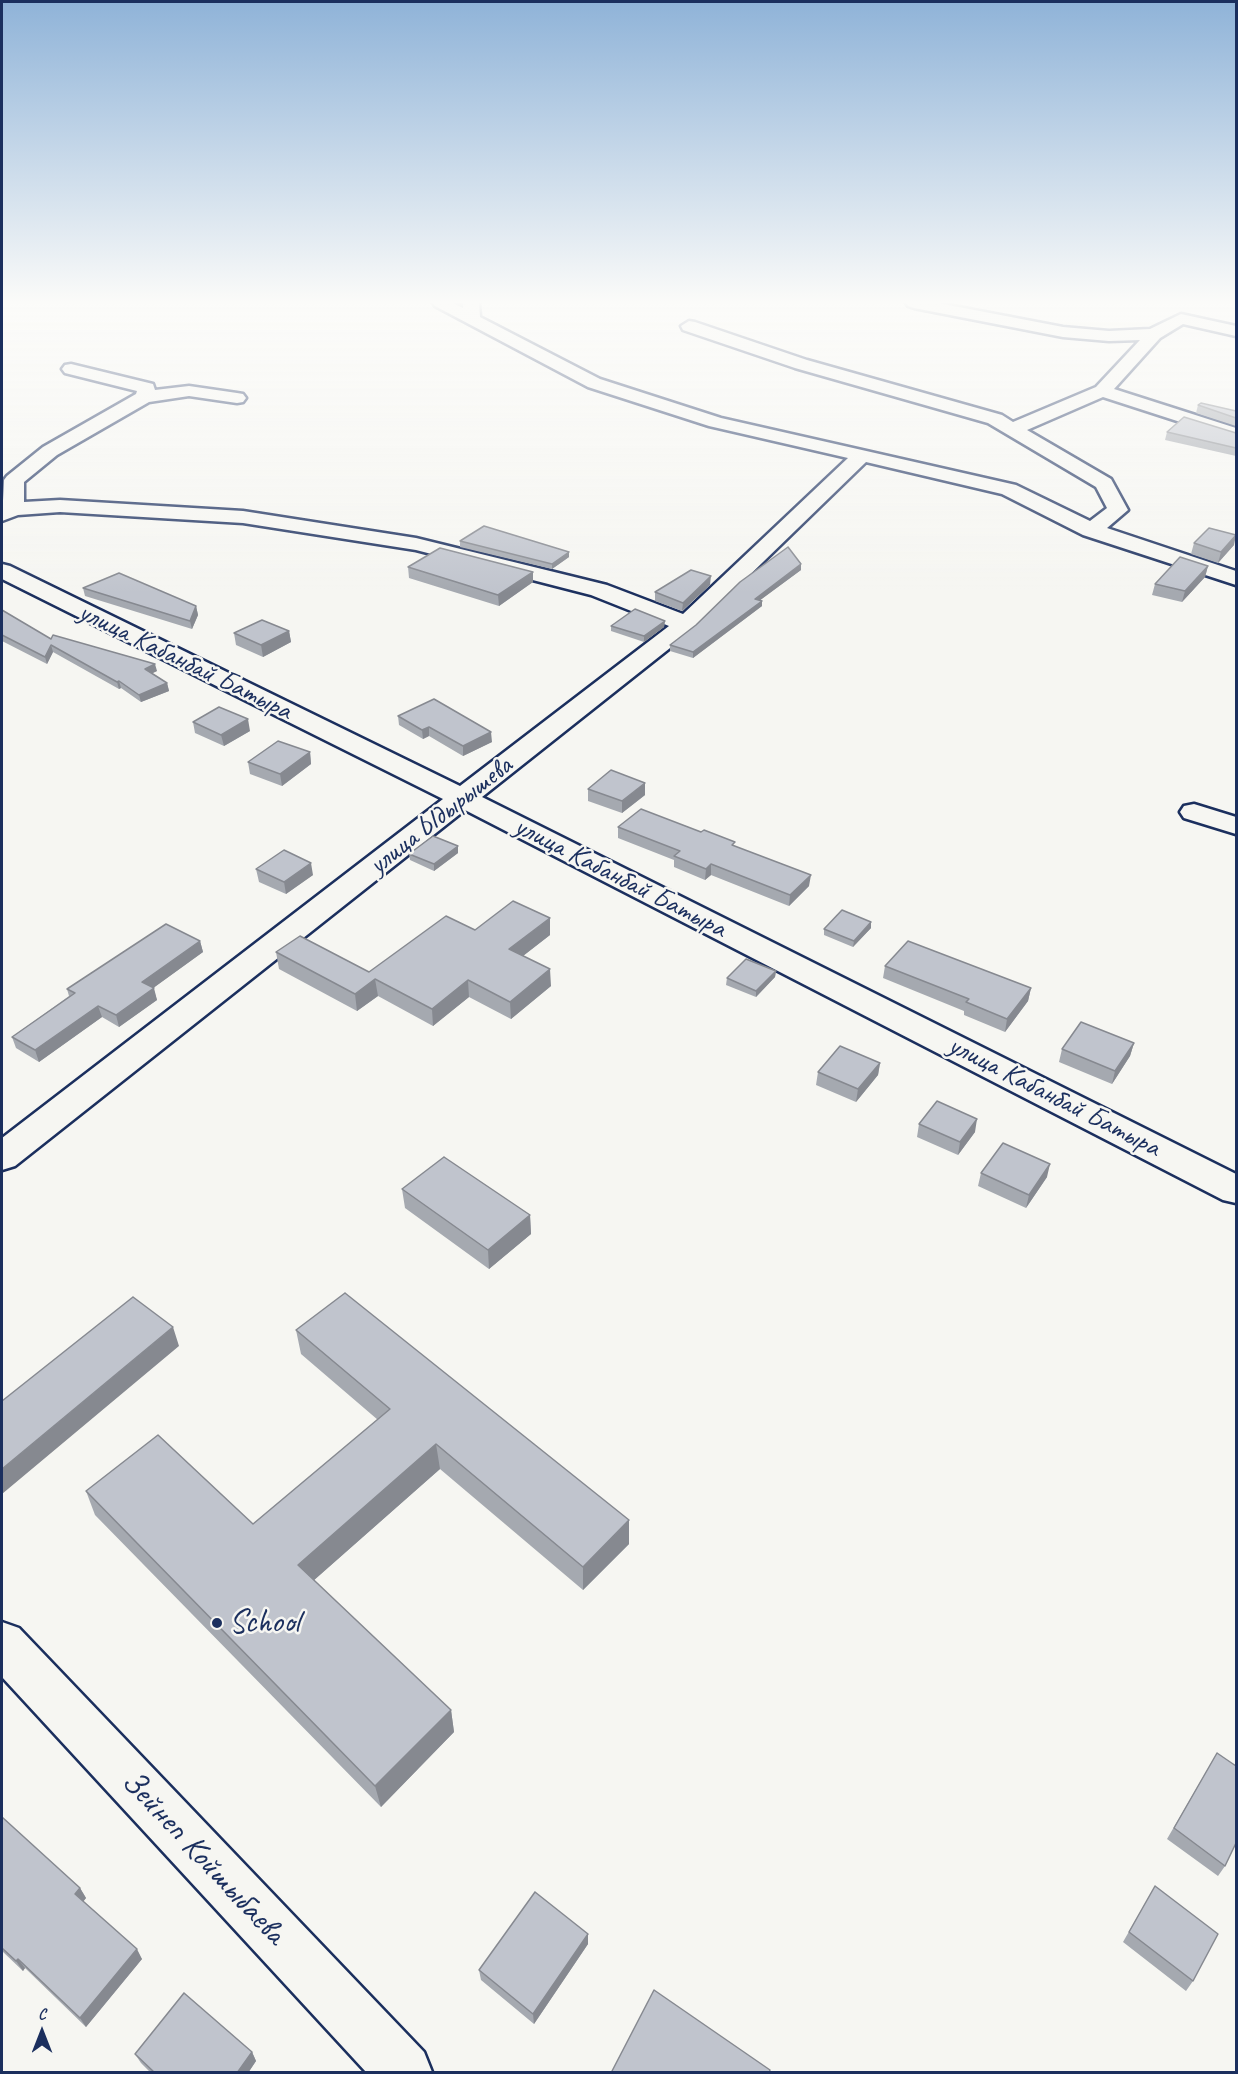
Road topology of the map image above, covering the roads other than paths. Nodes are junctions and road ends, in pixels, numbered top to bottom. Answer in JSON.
{"nodes":[{"id":1,"x":139,"y":400,"type":"edge"},
{"id":2,"x":647,"y":400,"type":"edge"},
{"id":3,"x":930,"y":400,"type":"edge"},
{"id":4,"x":1083,"y":400,"type":"edge"},
{"id":5,"x":1127,"y":400,"type":"edge"},
{"id":6,"x":1012,"y":429,"type":"junction"},
{"id":7,"x":1236,"y":434,"type":"edge"},
{"id":8,"x":863,"y":454,"type":"junction"},
{"id":9,"x":8,"y":512,"type":"edge"},
{"id":10,"x":1091,"y":530,"type":"junction"},
{"id":11,"x":2,"y":571,"type":"edge"},
{"id":12,"x":1236,"y":578,"type":"edge"},
{"id":13,"x":686,"y":624,"type":"junction"},
{"id":14,"x":463,"y":798,"type":"junction"},
{"id":15,"x":1194,"y":812,"type":"dead end"},
{"id":16,"x":1236,"y":826,"type":"edge"},
{"id":17,"x":2,"y":1157,"type":"edge"},
{"id":18,"x":1236,"y":1190,"type":"edge"},
{"id":19,"x":2,"y":1644,"type":"edge"},
{"id":20,"x":404,"y":2073,"type":"edge"}],
"edges":[{"from":1,"to":9,"type":"street"},
{"from":2,"to":8,"type":"street"},
{"from":3,"to":6,"type":"street"},
{"from":4,"to":6,"type":"street"},
{"from":5,"to":7,"type":"street"},
{"from":6,"to":10,"type":"street"},
{"from":8,"to":10,"type":"street"},
{"from":8,"to":13,"type":"street","name":"улица Ыдырышева"},
{"from":9,"to":13,"type":"street"},
{"from":10,"to":12,"type":"street"},
{"from":11,"to":14,"type":"street","name":"улица Кабанбай Батыра"},
{"from":13,"to":14,"type":"street","name":"улица Ыдырышева"},
{"from":14,"to":17,"type":"street","name":"улица Ыдырышева"},
{"from":14,"to":18,"type":"street","name":"улица Кабанбай Батыра"},
{"from":15,"to":16,"type":"street"},
{"from":19,"to":20,"type":"street","name":"Зейнеп Койшыбаева"}]}
